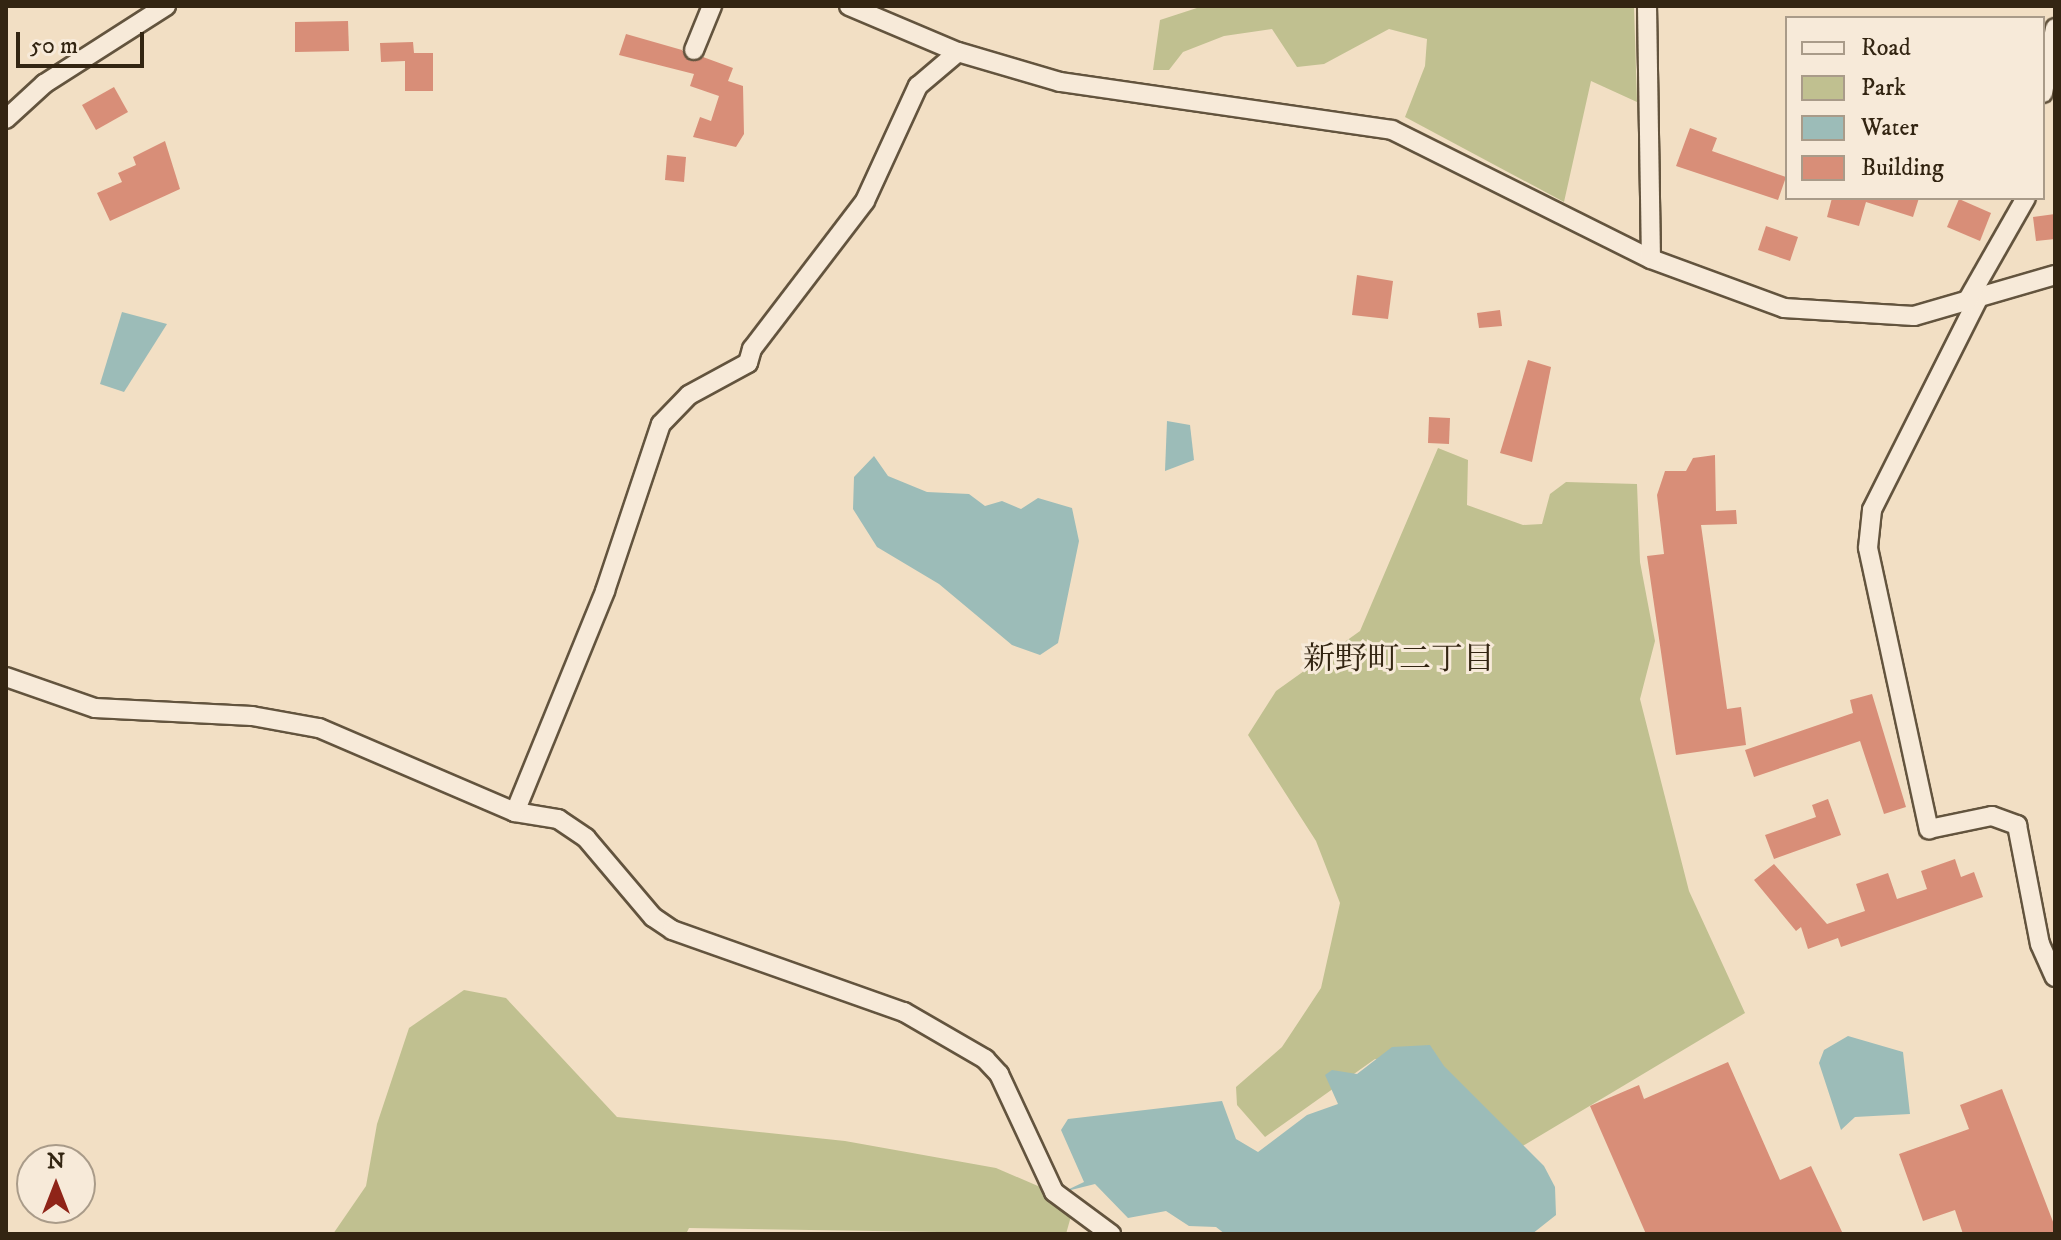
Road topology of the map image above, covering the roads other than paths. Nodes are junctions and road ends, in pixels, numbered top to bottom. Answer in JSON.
{"nodes":[{"id":1,"x":166,"y":6,"type":"edge"},
{"id":2,"x":712,"y":6,"type":"edge"},
{"id":3,"x":849,"y":6,"type":"edge"},
{"id":4,"x":1647,"y":6,"type":"edge"},
{"id":5,"x":2055,"y":28,"type":"edge"},
{"id":6,"x":694,"y":50,"type":"dead end"},
{"id":7,"x":958,"y":52,"type":"junction"},
{"id":8,"x":2045,"y":82,"type":"edge"},
{"id":9,"x":6,"y":119,"type":"edge"},
{"id":10,"x":2025,"y":200,"type":"edge"},
{"id":11,"x":1651,"y":259,"type":"junction"},
{"id":12,"x":2055,"y":275,"type":"edge"},
{"id":13,"x":1972,"y":302,"type":"junction"},
{"id":14,"x":6,"y":677,"type":"edge"},
{"id":15,"x":515,"y":812,"type":"junction"},
{"id":16,"x":2055,"y":977,"type":"edge"},
{"id":17,"x":1111,"y":1234,"type":"edge"}],
"edges":[{"from":1,"to":9,"type":"street"},
{"from":2,"to":6,"type":"street"},
{"from":3,"to":7,"type":"street"},
{"from":4,"to":11,"type":"street"},
{"from":5,"to":8,"type":"street"},
{"from":7,"to":11,"type":"street"},
{"from":7,"to":15,"type":"street"},
{"from":10,"to":13,"type":"street"},
{"from":11,"to":13,"type":"street"},
{"from":12,"to":13,"type":"street"},
{"from":13,"to":16,"type":"street"},
{"from":14,"to":15,"type":"street"},
{"from":15,"to":17,"type":"street"}]}
